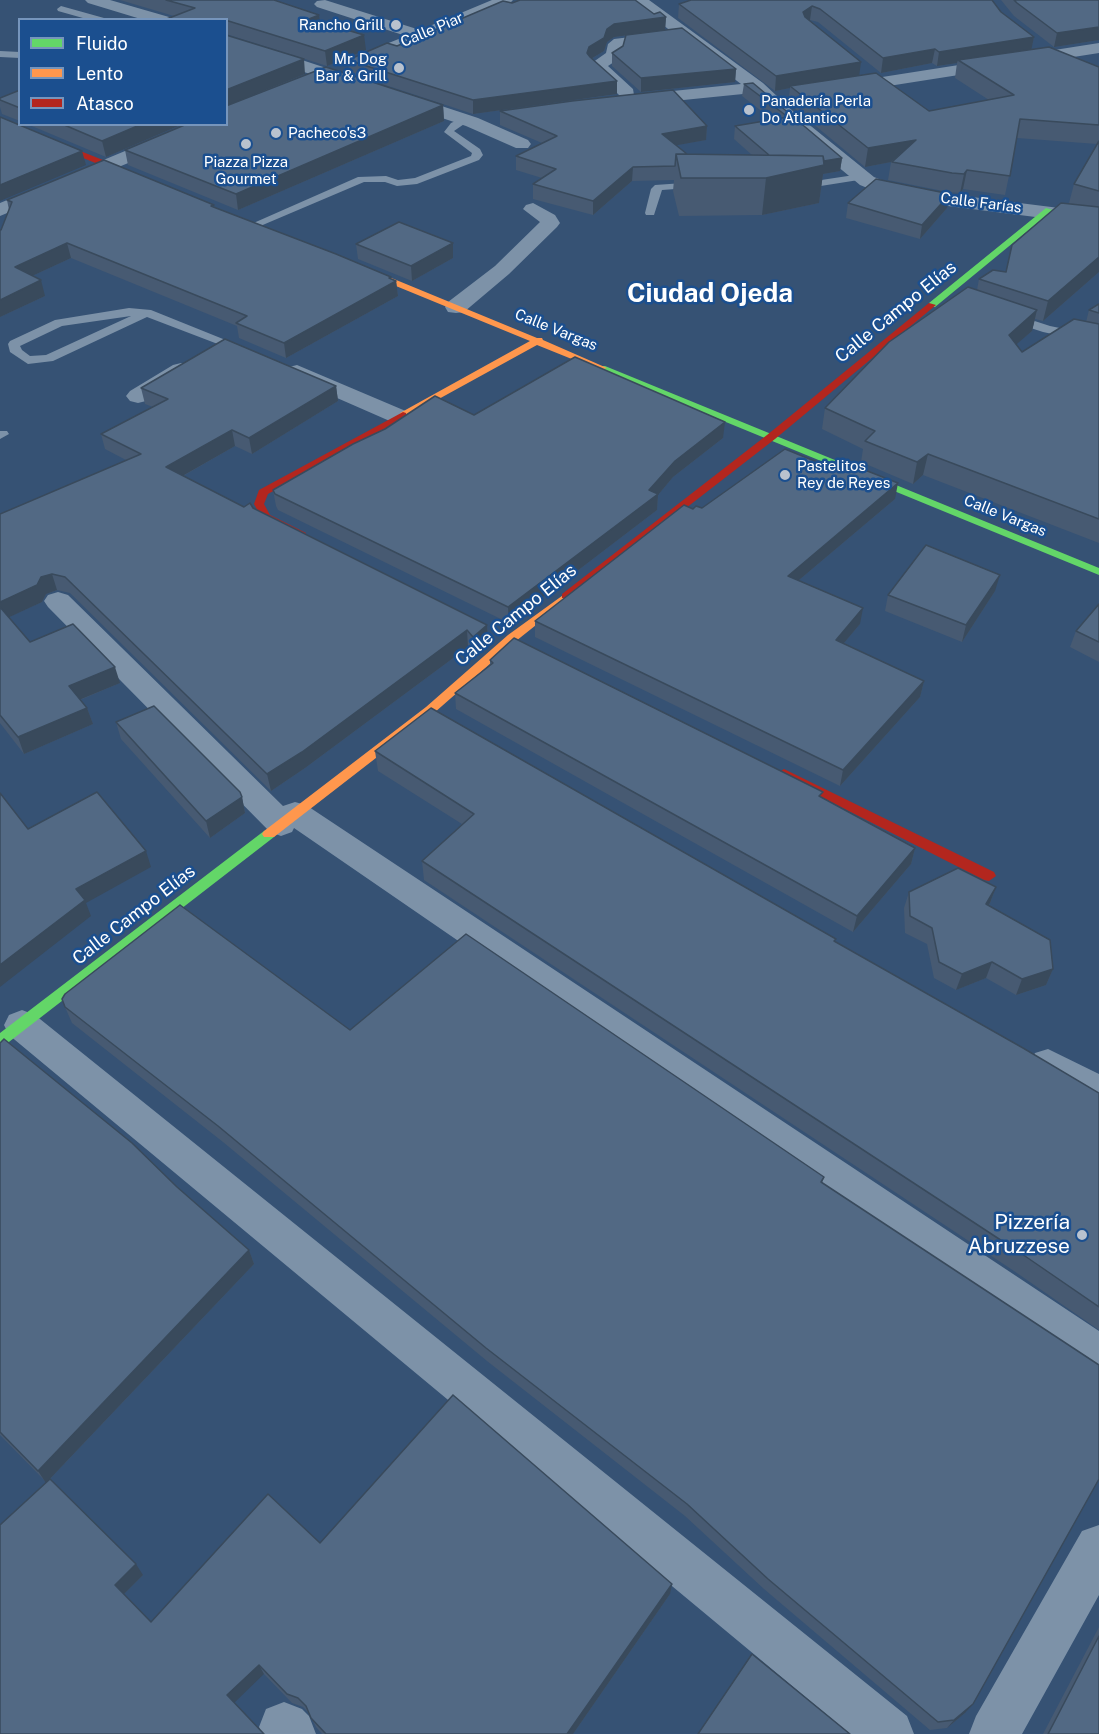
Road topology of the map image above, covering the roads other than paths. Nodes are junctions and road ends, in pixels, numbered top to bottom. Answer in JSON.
{"nodes":[{"id":1,"x":93,"y":0,"type":"edge"},
{"id":2,"x":505,"y":0,"type":"edge"},
{"id":3,"x":639,"y":0,"type":"edge"},
{"id":4,"x":322,"y":4,"type":"dead end"},
{"id":5,"x":679,"y":8,"type":"dead end"},
{"id":6,"x":61,"y":9,"type":"dead end"},
{"id":7,"x":160,"y":12,"type":"edge"},
{"id":8,"x":658,"y":14,"type":"junction"},
{"id":9,"x":94,"y":18,"type":"edge"},
{"id":10,"x":684,"y":34,"type":"junction"},
{"id":11,"x":419,"y":35,"type":"junction"},
{"id":12,"x":228,"y":41,"type":"edge"},
{"id":13,"x":1034,"y":43,"type":"edge"},
{"id":14,"x":1099,"y":48,"type":"edge"},
{"id":15,"x":0,"y":54,"type":"edge"},
{"id":16,"x":18,"y":55,"type":"edge"},
{"id":17,"x":1052,"y":56,"type":"junction"},
{"id":18,"x":1075,"y":68,"type":"edge"},
{"id":19,"x":865,"y":72,"type":"edge"},
{"id":20,"x":329,"y":74,"type":"junction"},
{"id":21,"x":308,"y":82,"type":"edge"},
{"id":22,"x":880,"y":83,"type":"junction"},
{"id":23,"x":825,"y":91,"type":"edge"},
{"id":24,"x":764,"y":93,"type":"junction"},
{"id":25,"x":793,"y":95,"type":"edge"},
{"id":26,"x":636,"y":100,"type":"junction"},
{"id":27,"x":615,"y":103,"type":"edge"},
{"id":28,"x":510,"y":117,"type":"edge"},
{"id":29,"x":0,"y":120,"type":"edge"},
{"id":30,"x":469,"y":121,"type":"junction"},
{"id":31,"x":202,"y":126,"type":"edge"},
{"id":32,"x":522,"y":144,"type":"dead end"},
{"id":33,"x":108,"y":165,"type":"junction"},
{"id":34,"x":861,"y":177,"type":"junction"},
{"id":35,"x":150,"y":182,"type":"edge"},
{"id":36,"x":785,"y":183,"type":"edge"},
{"id":37,"x":708,"y":184,"type":"edge"},
{"id":38,"x":533,"y":209,"type":"dead end"},
{"id":39,"x":0,"y":210,"type":"edge"},
{"id":40,"x":1049,"y":210,"type":"junction"},
{"id":41,"x":651,"y":213,"type":"dead end"},
{"id":42,"x":1099,"y":219,"type":"edge"},
{"id":43,"x":249,"y":223,"type":"joint"},
{"id":44,"x":275,"y":233,"type":"edge"},
{"id":45,"x":339,"y":259,"type":"edge"},
{"id":46,"x":456,"y":307,"type":"junction"},
{"id":47,"x":147,"y":313,"type":"junction"},
{"id":48,"x":1002,"y":314,"type":"edge"},
{"id":49,"x":538,"y":340,"type":"junction"},
{"id":50,"x":1099,"y":340,"type":"edge"},
{"id":51,"x":236,"y":346,"type":"joint"},
{"id":52,"x":276,"y":362,"type":"edge"},
{"id":53,"x":138,"y":396,"type":"dead end"},
{"id":54,"x":400,"y":417,"type":"junction"},
{"id":55,"x":771,"y":437,"type":"junction"},
{"id":56,"x":320,"y":544,"type":"edge"},
{"id":57,"x":1099,"y":572,"type":"edge"},
{"id":58,"x":58,"y":601,"type":"dead end"},
{"id":59,"x":430,"y":710,"type":"junction"},
{"id":60,"x":461,"y":728,"type":"edge"},
{"id":61,"x":766,"y":765,"type":"edge"},
{"id":62,"x":288,"y":819,"type":"junction"},
{"id":63,"x":989,"y":876,"type":"dead end"},
{"id":64,"x":11,"y":1033,"type":"edge"},
{"id":65,"x":1027,"y":1051,"type":"edge"},
{"id":66,"x":1099,"y":1092,"type":"edge"},
{"id":67,"x":1099,"y":1356,"type":"edge"},
{"id":68,"x":1099,"y":1548,"type":"edge"},
{"id":69,"x":889,"y":1734,"type":"edge"},
{"id":70,"x":994,"y":1734,"type":"edge"}],
"edges":[{"from":1,"to":7,"type":"street"},
{"from":2,"to":11,"type":"street","name":"Calle Piar"},
{"from":3,"to":8,"type":"street","name":"Calle Farías"},
{"from":4,"to":11,"type":"street"},
{"from":5,"to":8,"type":"street"},
{"from":6,"to":9,"type":"lane"},
{"from":8,"to":10,"type":"street","name":"Calle Farías"},
{"from":10,"to":24,"type":"street","name":"Calle Farías"},
{"from":10,"to":26,"type":"street"},
{"from":11,"to":20,"type":"street","name":"Calle Piar"},
{"from":12,"to":20,"type":"street"},
{"from":13,"to":17,"type":"street"},
{"from":14,"to":17,"type":"street"},
{"from":15,"to":16,"type":"lane"},
{"from":17,"to":18,"type":"street"},
{"from":17,"to":22,"type":"street"},
{"from":19,"to":22,"type":"street"},
{"from":20,"to":21,"type":"street","name":"Calle Piar"},
{"from":20,"to":30,"type":"street"},
{"from":22,"to":23,"type":"street"},
{"from":24,"to":25,"type":"street"},
{"from":24,"to":26,"type":"street"},
{"from":24,"to":34,"type":"street","name":"Calle Farías"},
{"from":26,"to":27,"type":"street"},
{"from":28,"to":30,"type":"street"},
{"from":29,"to":33,"type":"street"},
{"from":30,"to":32,"type":"street"},
{"from":30,"to":43,"type":"lane"},
{"from":31,"to":33,"type":"street"},
{"from":33,"to":35,"type":"street"},
{"from":33,"to":39,"type":"street"},
{"from":34,"to":36,"type":"lane"},
{"from":34,"to":40,"type":"street","name":"Calle Farías"},
{"from":37,"to":41,"type":"lane"},
{"from":38,"to":46,"type":"street"},
{"from":40,"to":42,"type":"street","name":"Calle Farías"},
{"from":40,"to":55,"type":"street","name":"Calle Campo Elías"},
{"from":43,"to":44,"type":"street"},
{"from":45,"to":46,"type":"street","name":"Calle Vargas"},
{"from":46,"to":49,"type":"street","name":"Calle Vargas"},
{"from":47,"to":47,"type":"lane"},
{"from":47,"to":51,"type":"lane"},
{"from":48,"to":50,"type":"lane"},
{"from":49,"to":54,"type":"street"},
{"from":49,"to":55,"type":"street","name":"Calle Vargas"},
{"from":51,"to":53,"type":"street"},
{"from":52,"to":54,"type":"street"},
{"from":54,"to":56,"type":"street"},
{"from":55,"to":57,"type":"street","name":"Calle Vargas"},
{"from":55,"to":59,"type":"street","name":"Calle Campo Elías"},
{"from":58,"to":62,"type":"street"},
{"from":59,"to":60,"type":"street"},
{"from":59,"to":62,"type":"street","name":"Calle Campo Elías"},
{"from":61,"to":63,"type":"street"},
{"from":62,"to":64,"type":"street","name":"Calle Campo Elías"},
{"from":62,"to":67,"type":"street"},
{"from":64,"to":69,"type":"street"},
{"from":65,"to":66,"type":"street"},
{"from":68,"to":70,"type":"street"}]}
